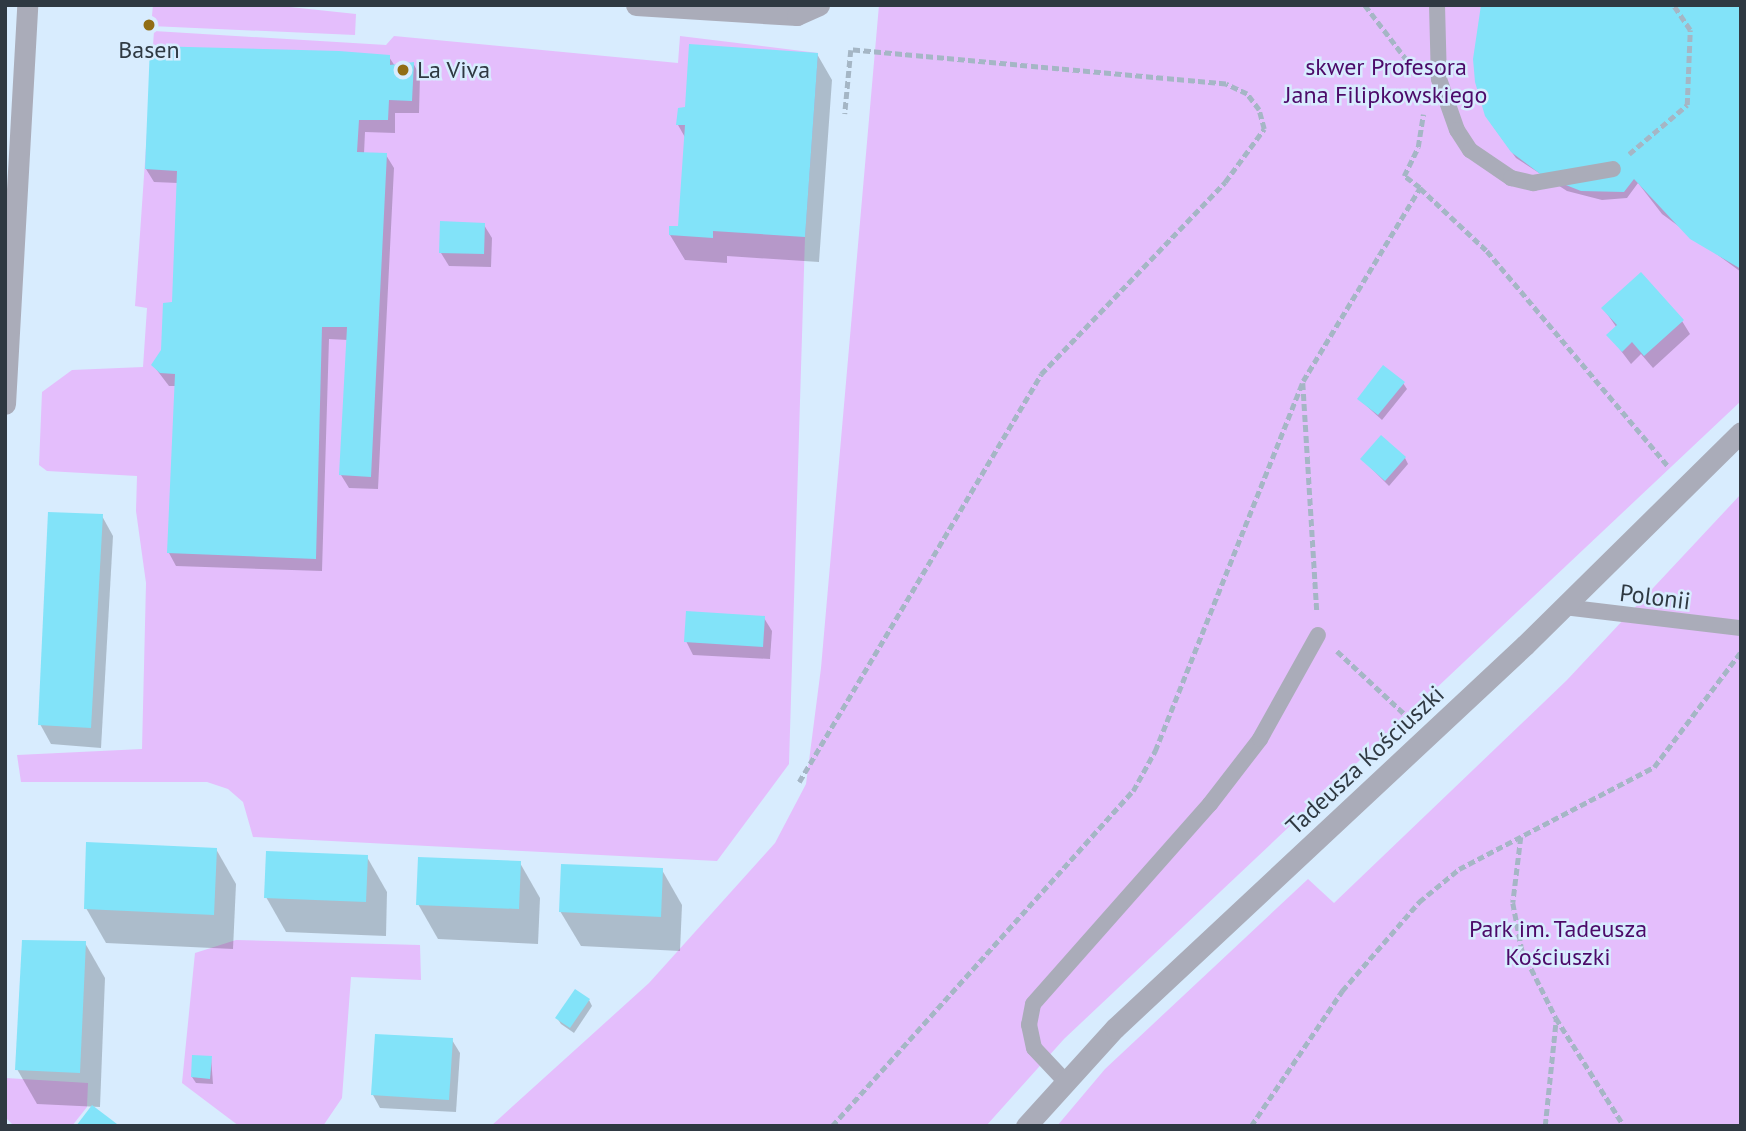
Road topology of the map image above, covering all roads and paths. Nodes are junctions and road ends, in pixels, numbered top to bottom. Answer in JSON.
{"nodes":[{"id":1,"x":27,"y":5,"type":"edge"},
{"id":2,"x":636,"y":5,"type":"edge"},
{"id":3,"x":819,"y":5,"type":"edge"},
{"id":4,"x":1364,"y":5,"type":"edge"},
{"id":5,"x":1437,"y":5,"type":"edge"},
{"id":6,"x":1672,"y":5,"type":"edge"},
{"id":7,"x":1418,"y":78,"type":"dead end"},
{"id":8,"x":1422,"y":102,"type":"dead end"},
{"id":9,"x":845,"y":114,"type":"dead end"},
{"id":10,"x":1613,"y":169,"type":"joint"},
{"id":11,"x":1420,"y":188,"type":"junction"},
{"id":12,"x":1303,"y":381,"type":"junction"},
{"id":13,"x":5,"y":404,"type":"edge"},
{"id":14,"x":1741,"y":432,"type":"edge"},
{"id":15,"x":1686,"y":486,"type":"junction"},
{"id":16,"x":1564,"y":607,"type":"junction"},
{"id":17,"x":1741,"y":628,"type":"edge"},
{"id":18,"x":1318,"y":635,"type":"junction"},
{"id":19,"x":1741,"y":652,"type":"edge"},
{"id":20,"x":1428,"y":736,"type":"junction"},
{"id":21,"x":799,"y":782,"type":"dead end"},
{"id":22,"x":1521,"y":837,"type":"junction"},
{"id":23,"x":1556,"y":1018,"type":"junction"},
{"id":24,"x":1065,"y":1081,"type":"junction"},
{"id":25,"x":832,"y":1126,"type":"edge"},
{"id":26,"x":1026,"y":1126,"type":"edge"},
{"id":27,"x":1251,"y":1126,"type":"edge"},
{"id":28,"x":1545,"y":1126,"type":"edge"},
{"id":29,"x":1624,"y":1126,"type":"edge"}],
"edges":[{"from":1,"to":13,"type":"street"},
{"from":2,"to":3,"type":"street"},
{"from":4,"to":7,"type":"path"},
{"from":5,"to":10,"type":"lane"},
{"from":6,"to":10,"type":"path"},
{"from":8,"to":11,"type":"path"},
{"from":9,"to":21,"type":"path"},
{"from":11,"to":12,"type":"path"},
{"from":11,"to":15,"type":"path"},
{"from":12,"to":18,"type":"path"},
{"from":12,"to":25,"type":"path"},
{"from":14,"to":15,"type":"street","name":"Tadeusza Kościuszki"},
{"from":15,"to":16,"type":"street","name":"Tadeusza Kościuszki"},
{"from":16,"to":17,"type":"lane","name":"Polonii"},
{"from":16,"to":20,"type":"street","name":"Tadeusza Kościuszki"},
{"from":18,"to":20,"type":"path"},
{"from":18,"to":24,"type":"lane"},
{"from":19,"to":22,"type":"path"},
{"from":20,"to":24,"type":"street","name":"Tadeusza Kościuszki"},
{"from":22,"to":23,"type":"path"},
{"from":22,"to":27,"type":"path"},
{"from":23,"to":28,"type":"path"},
{"from":23,"to":29,"type":"path"},
{"from":24,"to":26,"type":"street","name":"Tadeusza Kościuszki"}]}
